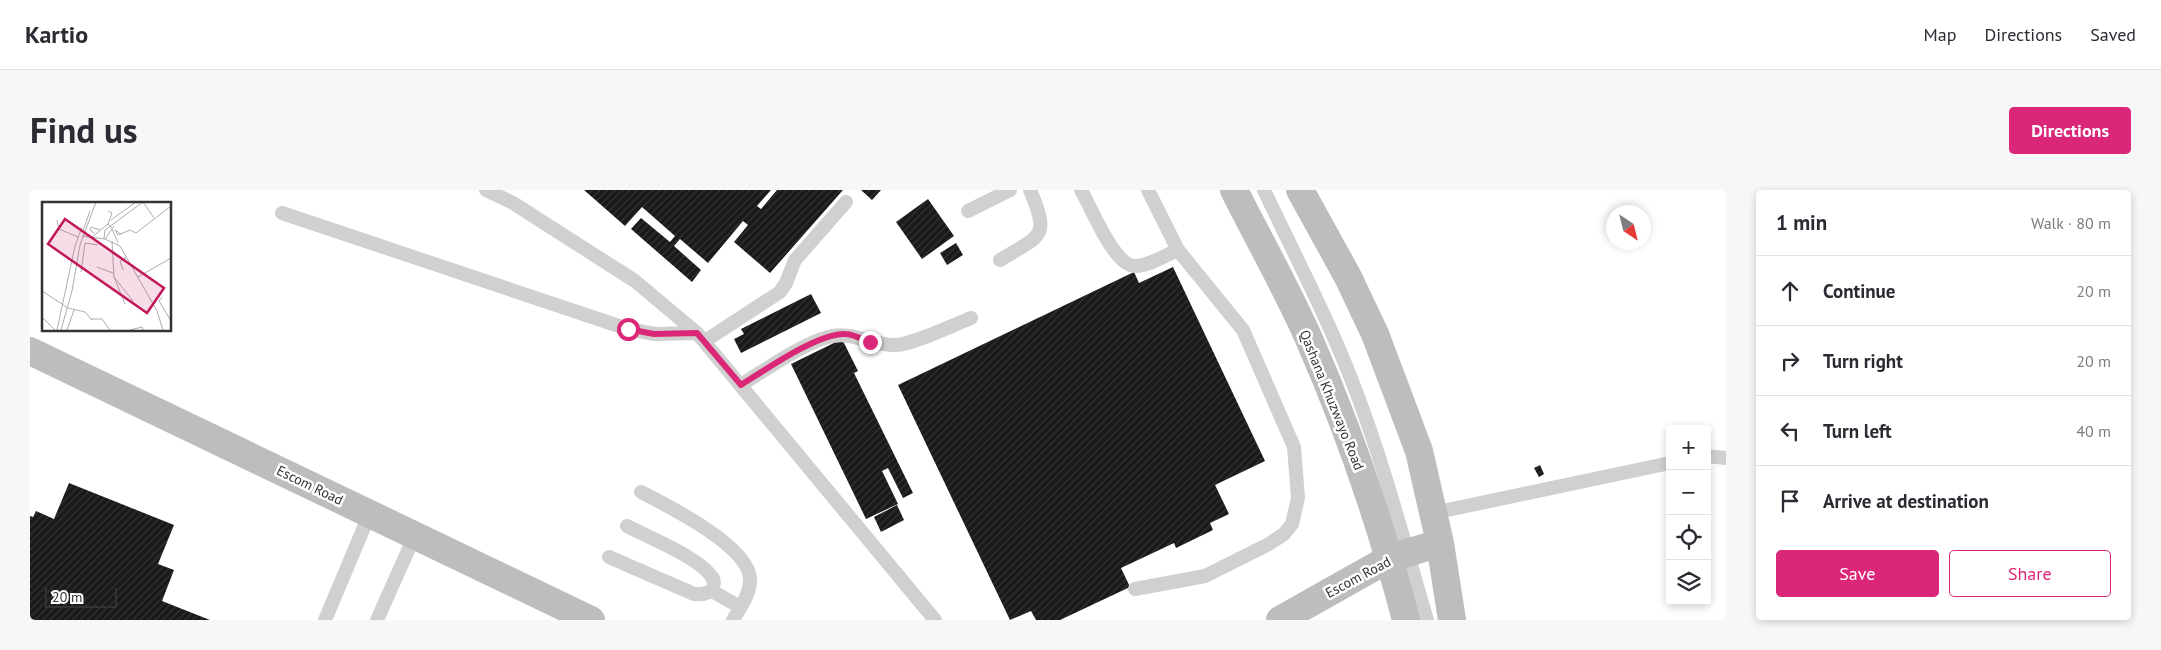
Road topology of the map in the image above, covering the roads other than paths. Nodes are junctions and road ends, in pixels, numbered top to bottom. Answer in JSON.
{"nodes":[{"id":1,"x":486,"y":190,"type":"edge"},
{"id":2,"x":1010,"y":190,"type":"edge"},
{"id":3,"x":1030,"y":190,"type":"edge"},
{"id":4,"x":1081,"y":190,"type":"edge"},
{"id":5,"x":1148,"y":190,"type":"edge"},
{"id":6,"x":1234,"y":190,"type":"edge"},
{"id":7,"x":1264,"y":190,"type":"edge"},
{"id":8,"x":1300,"y":190,"type":"edge"},
{"id":9,"x":846,"y":202,"type":"dead end"},
{"id":10,"x":968,"y":211,"type":"dead end"},
{"id":11,"x":282,"y":213,"type":"dead end"},
{"id":12,"x":1178,"y":250,"type":"junction"},
{"id":13,"x":1000,"y":260,"type":"dead end"},
{"id":14,"x":971,"y":318,"type":"dead end"},
{"id":15,"x":701,"y":337,"type":"junction"},
{"id":16,"x":30,"y":351,"type":"edge"},
{"id":17,"x":741,"y":385,"type":"junction"},
{"id":18,"x":1711,"y":456,"type":"edge"},
{"id":19,"x":1726,"y":458,"type":"edge"},
{"id":20,"x":1666,"y":464,"type":"edge"},
{"id":21,"x":640,"y":492,"type":"dead end"},
{"id":22,"x":1433,"y":513,"type":"junction"},
{"id":23,"x":370,"y":514,"type":"junction"},
{"id":24,"x":627,"y":526,"type":"dead end"},
{"id":25,"x":415,"y":535,"type":"junction"},
{"id":26,"x":1440,"y":543,"type":"junction"},
{"id":27,"x":609,"y":556,"type":"dead end"},
{"id":28,"x":1399,"y":556,"type":"junction"},
{"id":29,"x":1135,"y":588,"type":"dead end"},
{"id":30,"x":712,"y":591,"type":"junction"},
{"id":31,"x":740,"y":607,"type":"junction"},
{"id":32,"x":325,"y":620,"type":"edge"},
{"id":33,"x":377,"y":620,"type":"edge"},
{"id":34,"x":590,"y":620,"type":"edge"},
{"id":35,"x":733,"y":620,"type":"edge"},
{"id":36,"x":935,"y":620,"type":"edge"},
{"id":37,"x":1280,"y":620,"type":"edge"},
{"id":38,"x":1406,"y":620,"type":"edge"},
{"id":39,"x":1427,"y":620,"type":"edge"},
{"id":40,"x":1452,"y":620,"type":"edge"}],
"edges":[{"from":1,"to":15,"type":"lane"},
{"from":2,"to":10,"type":"lane"},
{"from":3,"to":13,"type":"lane"},
{"from":4,"to":12,"type":"lane"},
{"from":5,"to":12,"type":"lane"},
{"from":6,"to":28,"type":"main road","name":"Qashana Khuzwayo Road"},
{"from":7,"to":28,"type":"lane"},
{"from":8,"to":22,"type":"main road"},
{"from":9,"to":15,"type":"lane"},
{"from":11,"to":15,"type":"lane"},
{"from":12,"to":29,"type":"lane"},
{"from":14,"to":17,"type":"lane"},
{"from":15,"to":17,"type":"lane"},
{"from":16,"to":23,"type":"main road","name":"Escom Road"},
{"from":17,"to":36,"type":"lane"},
{"from":18,"to":19,"type":"lane"},
{"from":20,"to":22,"type":"lane"},
{"from":21,"to":31,"type":"lane"},
{"from":22,"to":26,"type":"main road"},
{"from":23,"to":25,"type":"main road","name":"Escom Road"},
{"from":23,"to":32,"type":"lane"},
{"from":24,"to":30,"type":"lane"},
{"from":25,"to":33,"type":"lane"},
{"from":25,"to":34,"type":"main road","name":"Escom Road"},
{"from":26,"to":28,"type":"main road","name":"Escom Road"},
{"from":26,"to":40,"type":"main road"},
{"from":27,"to":30,"type":"lane"},
{"from":28,"to":37,"type":"main road","name":"Escom Road"},
{"from":28,"to":38,"type":"main road","name":"Qashana Khuzwayo Road"},
{"from":28,"to":39,"type":"lane"},
{"from":30,"to":31,"type":"lane"},
{"from":31,"to":35,"type":"lane"}]}
